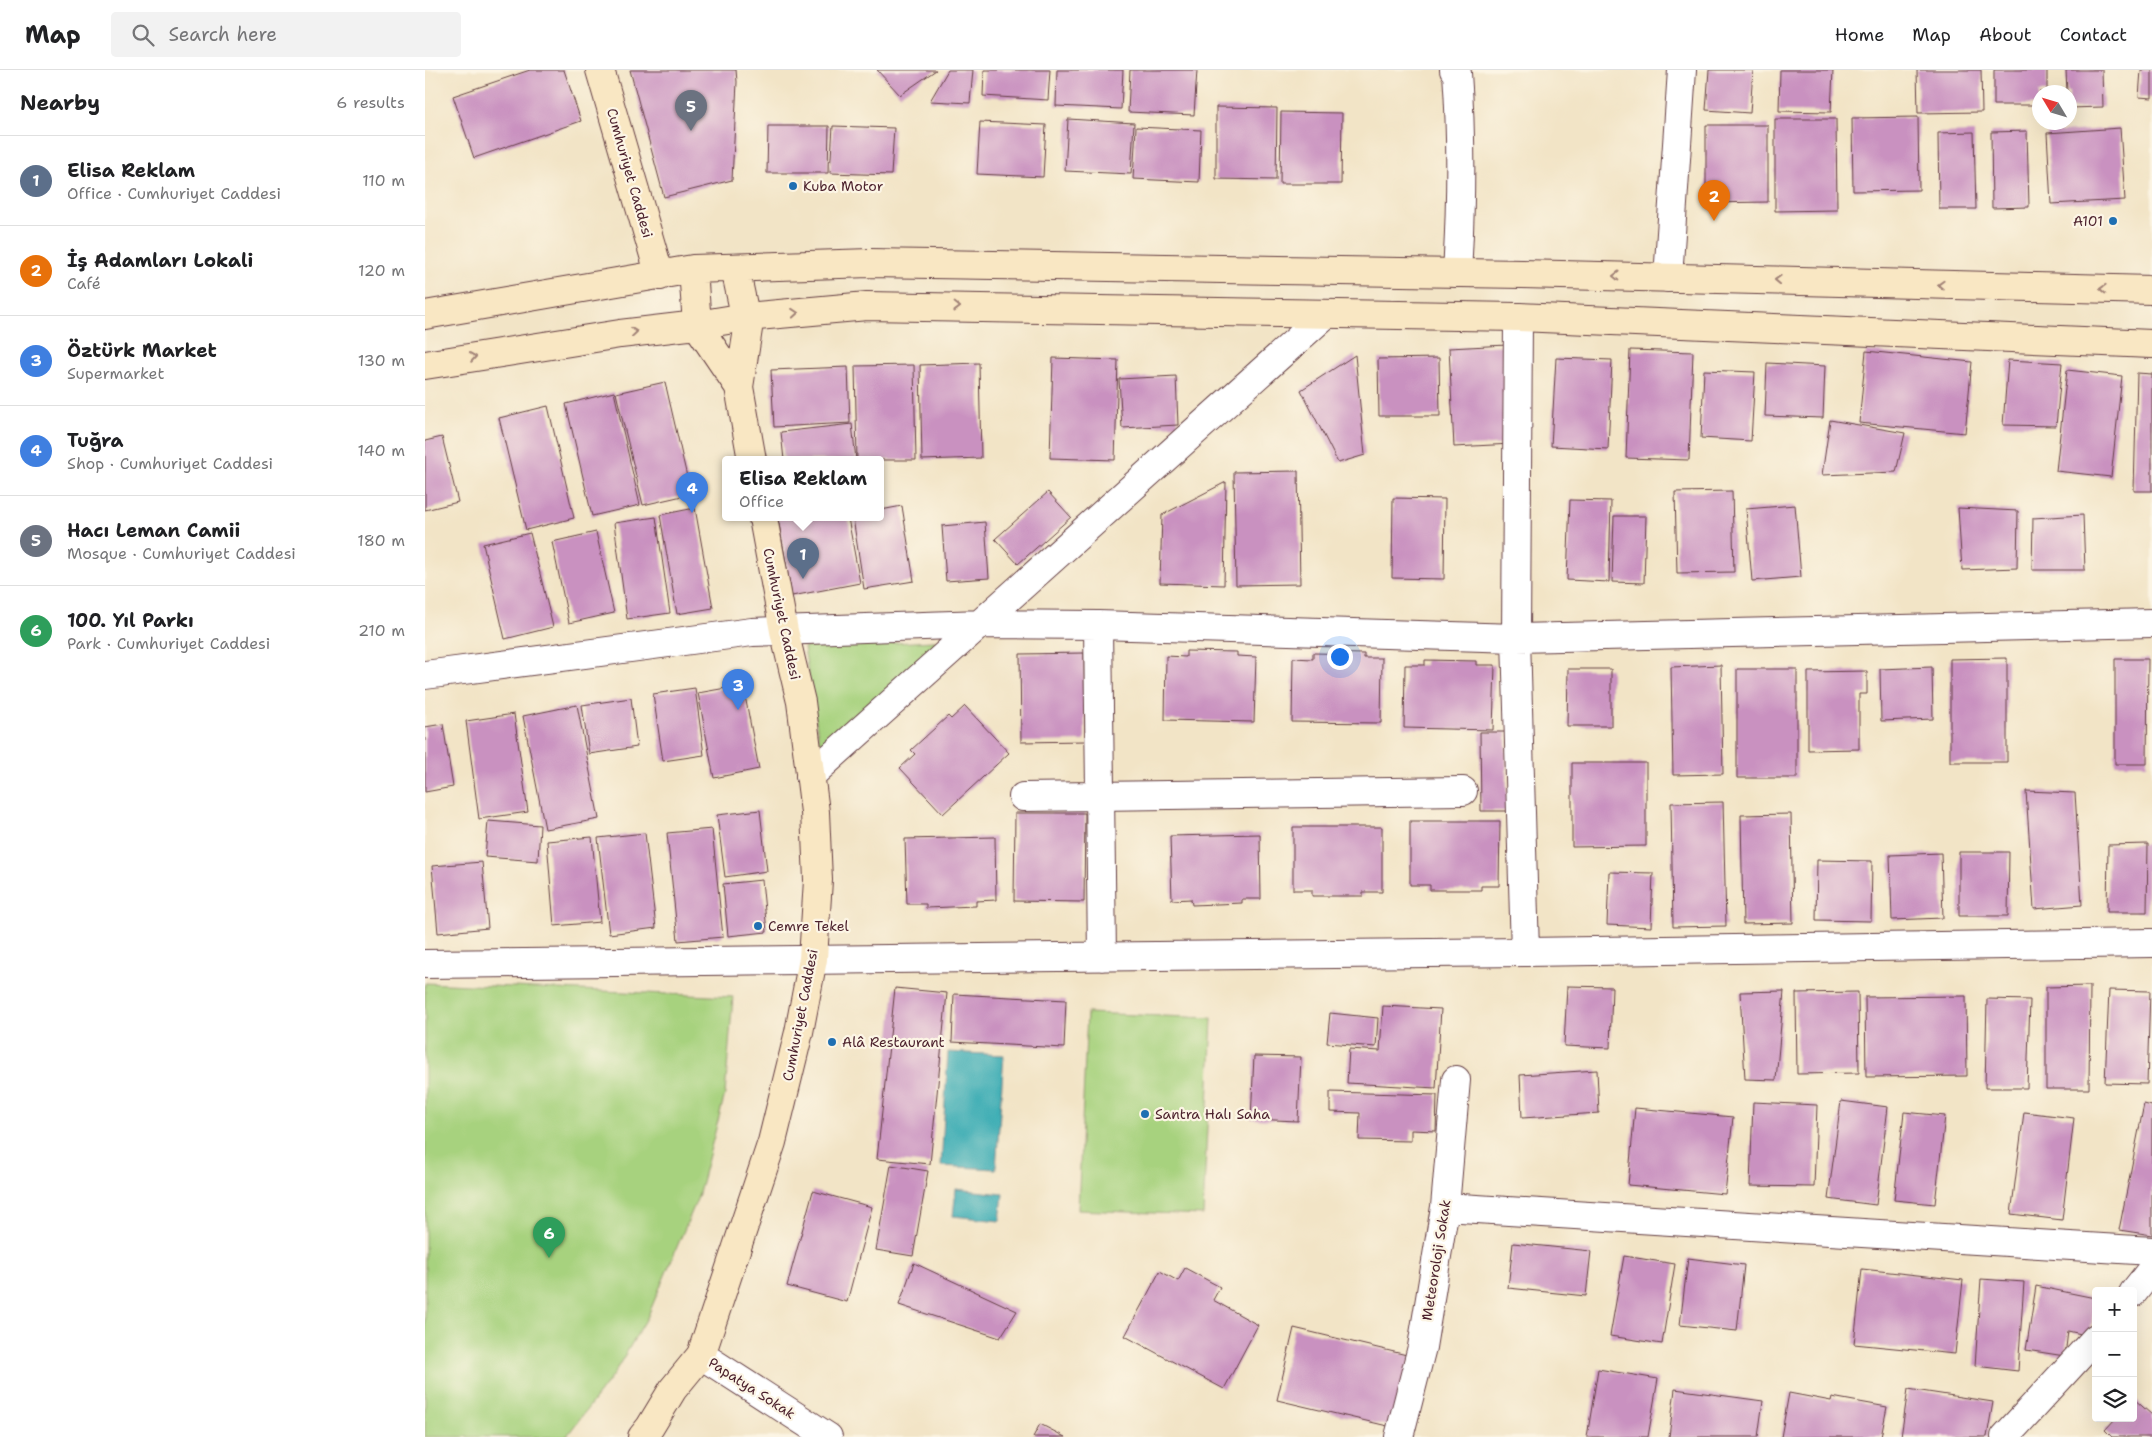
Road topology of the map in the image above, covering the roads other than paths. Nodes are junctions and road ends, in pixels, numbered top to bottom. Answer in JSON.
{"nodes":[{"id":1,"x":600,"y":70,"type":"edge"},
{"id":2,"x":1454,"y":70,"type":"edge"},
{"id":3,"x":1681,"y":70,"type":"edge"},
{"id":4,"x":735,"y":268,"type":"junction"},
{"id":5,"x":693,"y":269,"type":"junction"},
{"id":6,"x":1457,"y":273,"type":"junction"},
{"id":7,"x":660,"y":276,"type":"junction"},
{"id":8,"x":1668,"y":278,"type":"junction"},
{"id":9,"x":2152,"y":290,"type":"edge"},
{"id":10,"x":1326,"y":314,"type":"junction"},
{"id":11,"x":425,"y":315,"type":"edge"},
{"id":12,"x":746,"y":317,"type":"junction"},
{"id":13,"x":1518,"y":317,"type":"junction"},
{"id":14,"x":697,"y":325,"type":"junction"},
{"id":15,"x":2152,"y":344,"type":"edge"},
{"id":16,"x":425,"y":365,"type":"edge"},
{"id":17,"x":739,"y":387,"type":"junction"},
{"id":18,"x":752,"y":456,"type":"edge"},
{"id":19,"x":764,"y":521,"type":"edge"},
{"id":20,"x":2152,"y":623,"type":"edge"},
{"id":21,"x":982,"y":624,"type":"junction"},
{"id":22,"x":1098,"y":625,"type":"junction"},
{"id":23,"x":784,"y":631,"type":"junction"},
{"id":24,"x":1516,"y":638,"type":"junction"},
{"id":25,"x":425,"y":675,"type":"edge"},
{"id":26,"x":810,"y":776,"type":"junction"},
{"id":27,"x":1463,"y":791,"type":"dead end"},
{"id":28,"x":1100,"y":797,"type":"junction"},
{"id":29,"x":1023,"y":798,"type":"dead end"},
{"id":30,"x":2152,"y":943,"type":"edge"},
{"id":31,"x":1525,"y":952,"type":"junction"},
{"id":32,"x":1102,"y":957,"type":"junction"},
{"id":33,"x":813,"y":959,"type":"junction"},
{"id":34,"x":425,"y":964,"type":"edge"},
{"id":35,"x":1456,"y":1080,"type":"dead end"},
{"id":36,"x":1445,"y":1207,"type":"junction"},
{"id":37,"x":2152,"y":1251,"type":"edge"},
{"id":38,"x":2152,"y":1269,"type":"edge"},
{"id":39,"x":2137,"y":1288,"type":"edge"},
{"id":40,"x":2092,"y":1342,"type":"edge"},
{"id":41,"x":701,"y":1355,"type":"junction"},
{"id":42,"x":643,"y":1434,"type":"edge"},
{"id":43,"x":828,"y":1437,"type":"edge"},
{"id":44,"x":1399,"y":1437,"type":"edge"},
{"id":45,"x":2005,"y":1437,"type":"edge"}],
"edges":[{"from":1,"to":7,"type":"street","name":"Cumhuriyet Caddesi"},
{"from":2,"to":6,"type":"street"},
{"from":3,"to":8,"type":"street"},
{"from":4,"to":5,"type":"street"},
{"from":4,"to":6,"type":"street"},
{"from":4,"to":12,"type":"street"},
{"from":5,"to":7,"type":"street"},
{"from":5,"to":14,"type":"street"},
{"from":8,"to":6,"type":"street","one_way":true},
{"from":7,"to":11,"type":"street"},
{"from":9,"to":8,"type":"street","one_way":true},
{"from":12,"to":10,"type":"street","one_way":true},
{"from":10,"to":13,"type":"street"},
{"from":10,"to":21,"type":"street"},
{"from":12,"to":14,"type":"street"},
{"from":12,"to":17,"type":"street"},
{"from":13,"to":15,"type":"street"},
{"from":13,"to":24,"type":"street"},
{"from":16,"to":14,"type":"street","one_way":true},
{"from":14,"to":17,"type":"street"},
{"from":17,"to":18,"type":"street"},
{"from":19,"to":23,"type":"street","name":"Cumhuriyet Caddesi"},
{"from":20,"to":24,"type":"street"},
{"from":21,"to":22,"type":"street"},
{"from":21,"to":23,"type":"street"},
{"from":21,"to":26,"type":"street"},
{"from":22,"to":24,"type":"street"},
{"from":22,"to":28,"type":"street"},
{"from":23,"to":25,"type":"street"},
{"from":23,"to":26,"type":"street","name":"Cumhuriyet Caddesi"},
{"from":24,"to":31,"type":"street"},
{"from":26,"to":33,"type":"street","name":"Cumhuriyet Caddesi"},
{"from":27,"to":28,"type":"street"},
{"from":28,"to":29,"type":"street"},
{"from":28,"to":32,"type":"street"},
{"from":30,"to":31,"type":"street"},
{"from":31,"to":32,"type":"street"},
{"from":32,"to":33,"type":"street"},
{"from":33,"to":34,"type":"street"},
{"from":33,"to":41,"type":"street","name":"Cumhuriyet Caddesi"},
{"from":35,"to":36,"type":"street","name":"Meteoroloji Sokak"},
{"from":36,"to":37,"type":"street"},
{"from":36,"to":44,"type":"street","name":"Meteoroloji Sokak"},
{"from":38,"to":39,"type":"street"},
{"from":40,"to":45,"type":"street"},
{"from":41,"to":42,"type":"street","name":"Cumhuriyet Caddesi"},
{"from":41,"to":43,"type":"street","name":"Papatya Sokak"}]}
